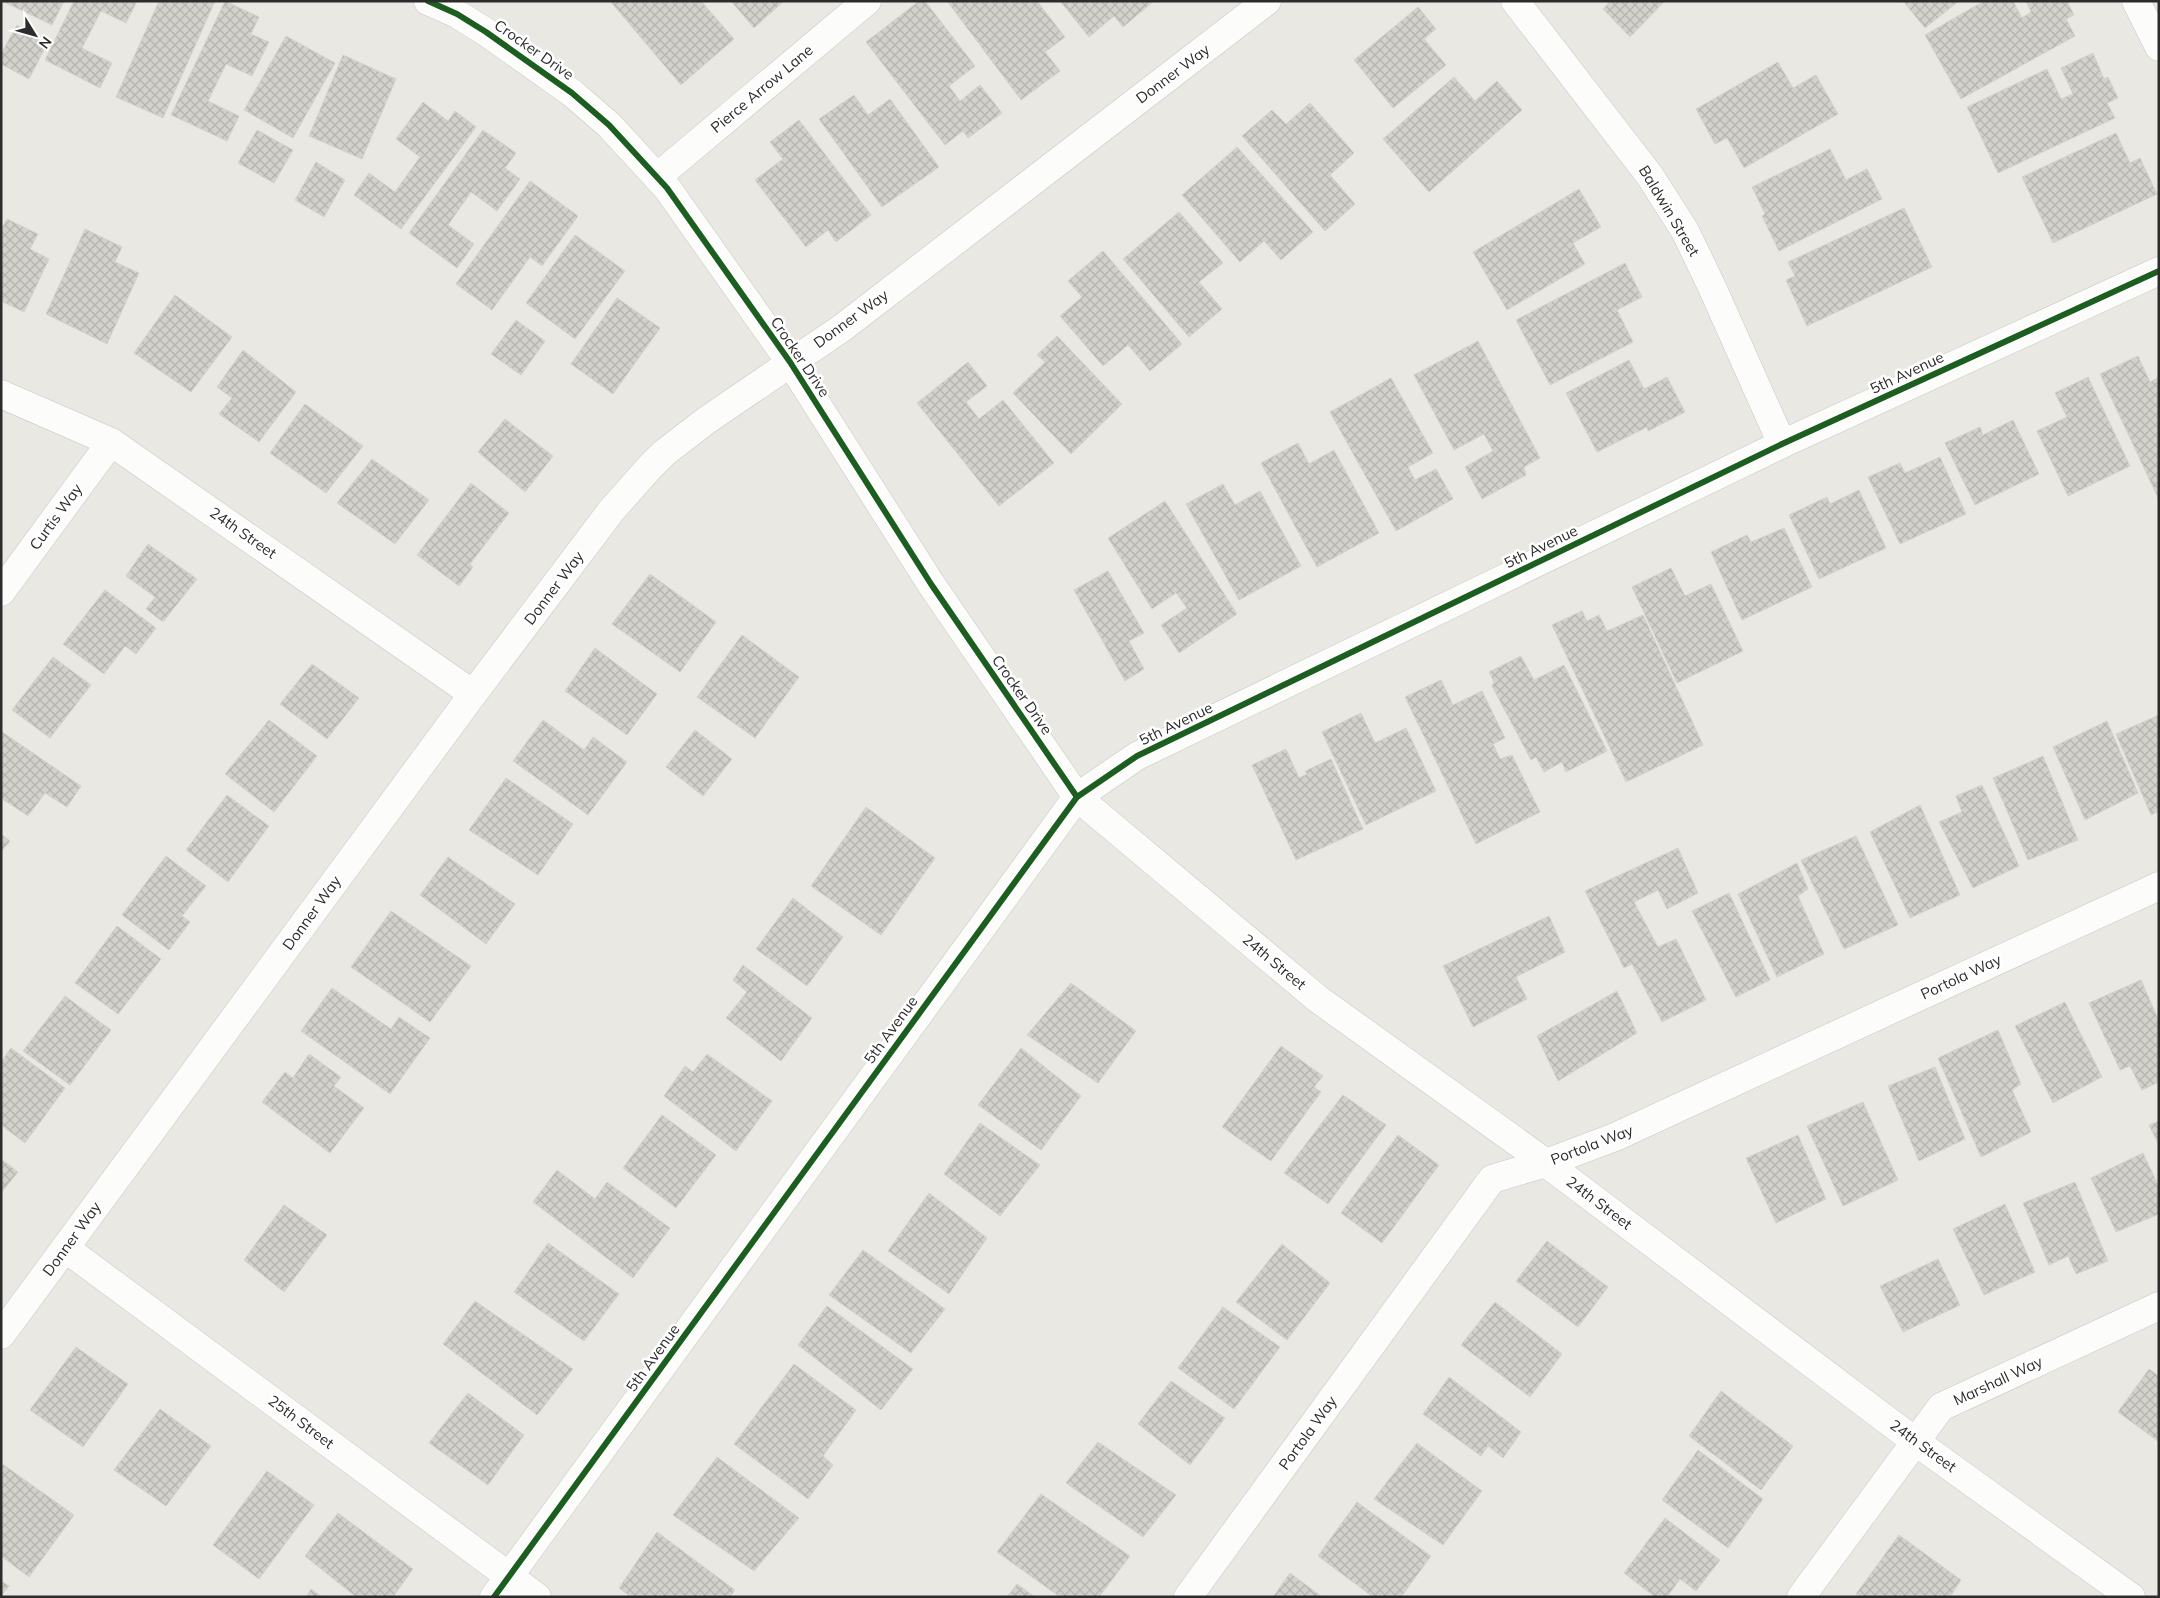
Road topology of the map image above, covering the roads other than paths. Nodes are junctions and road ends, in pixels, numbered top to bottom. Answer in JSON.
{"nodes":[{"id":1,"x":428,"y":1,"type":"edge"},
{"id":2,"x":867,"y":1,"type":"edge"},
{"id":3,"x":1268,"y":1,"type":"edge"},
{"id":4,"x":1515,"y":1,"type":"edge"},
{"id":5,"x":2136,"y":1,"type":"edge"},
{"id":6,"x":2159,"y":47,"type":"edge"},
{"id":7,"x":657,"y":177,"type":"junction"},
{"id":8,"x":2159,"y":271,"type":"edge"},
{"id":9,"x":790,"y":362,"type":"junction"},
{"id":10,"x":1,"y":394,"type":"edge"},
{"id":11,"x":111,"y":442,"type":"junction"},
{"id":12,"x":1782,"y":444,"type":"junction"},
{"id":13,"x":1,"y":592,"type":"edge"},
{"id":14,"x":473,"y":694,"type":"junction"},
{"id":15,"x":1077,"y":797,"type":"junction"},
{"id":16,"x":2159,"y":886,"type":"edge"},
{"id":17,"x":1546,"y":1163,"type":"junction"},
{"id":18,"x":65,"y":1248,"type":"junction"},
{"id":19,"x":2159,"y":1306,"type":"edge"},
{"id":20,"x":1,"y":1335,"type":"edge"},
{"id":21,"x":1916,"y":1442,"type":"junction"},
{"id":22,"x":502,"y":1587,"type":"edge"},
{"id":23,"x":537,"y":1597,"type":"edge"},
{"id":24,"x":1188,"y":1597,"type":"edge"},
{"id":25,"x":1801,"y":1597,"type":"edge"},
{"id":26,"x":2131,"y":1597,"type":"edge"}],
"edges":[{"from":1,"to":7,"type":"street","name":"Crocker Drive"},
{"from":2,"to":7,"type":"street","name":"Pierce Arrow Lane"},
{"from":3,"to":9,"type":"street","name":"Donner Way"},
{"from":4,"to":12,"type":"street","name":"Baldwin Street"},
{"from":5,"to":6,"type":"street"},
{"from":7,"to":9,"type":"street","name":"Crocker Drive"},
{"from":8,"to":12,"type":"street","name":"5th Avenue"},
{"from":9,"to":14,"type":"street","name":"Donner Way"},
{"from":9,"to":15,"type":"street","name":"Crocker Drive"},
{"from":10,"to":11,"type":"street","name":"24th Street"},
{"from":11,"to":13,"type":"street","name":"Curtis Way"},
{"from":11,"to":14,"type":"street","name":"24th Street"},
{"from":12,"to":15,"type":"street","name":"5th Avenue"},
{"from":14,"to":18,"type":"street","name":"Donner Way"},
{"from":15,"to":17,"type":"street","name":"24th Street"},
{"from":15,"to":22,"type":"street","name":"5th Avenue"},
{"from":16,"to":17,"type":"street","name":"Portola Way"},
{"from":17,"to":21,"type":"street","name":"24th Street"},
{"from":17,"to":24,"type":"street","name":"Portola Way"},
{"from":18,"to":20,"type":"street","name":"Donner Way"},
{"from":18,"to":22,"type":"street","name":"25th Street"},
{"from":19,"to":21,"type":"street","name":"Marshall Way"},
{"from":21,"to":25,"type":"street","name":"Marshall Way"},
{"from":21,"to":26,"type":"street","name":"24th Street"},
{"from":22,"to":23,"type":"street","name":"25th Street"}]}
